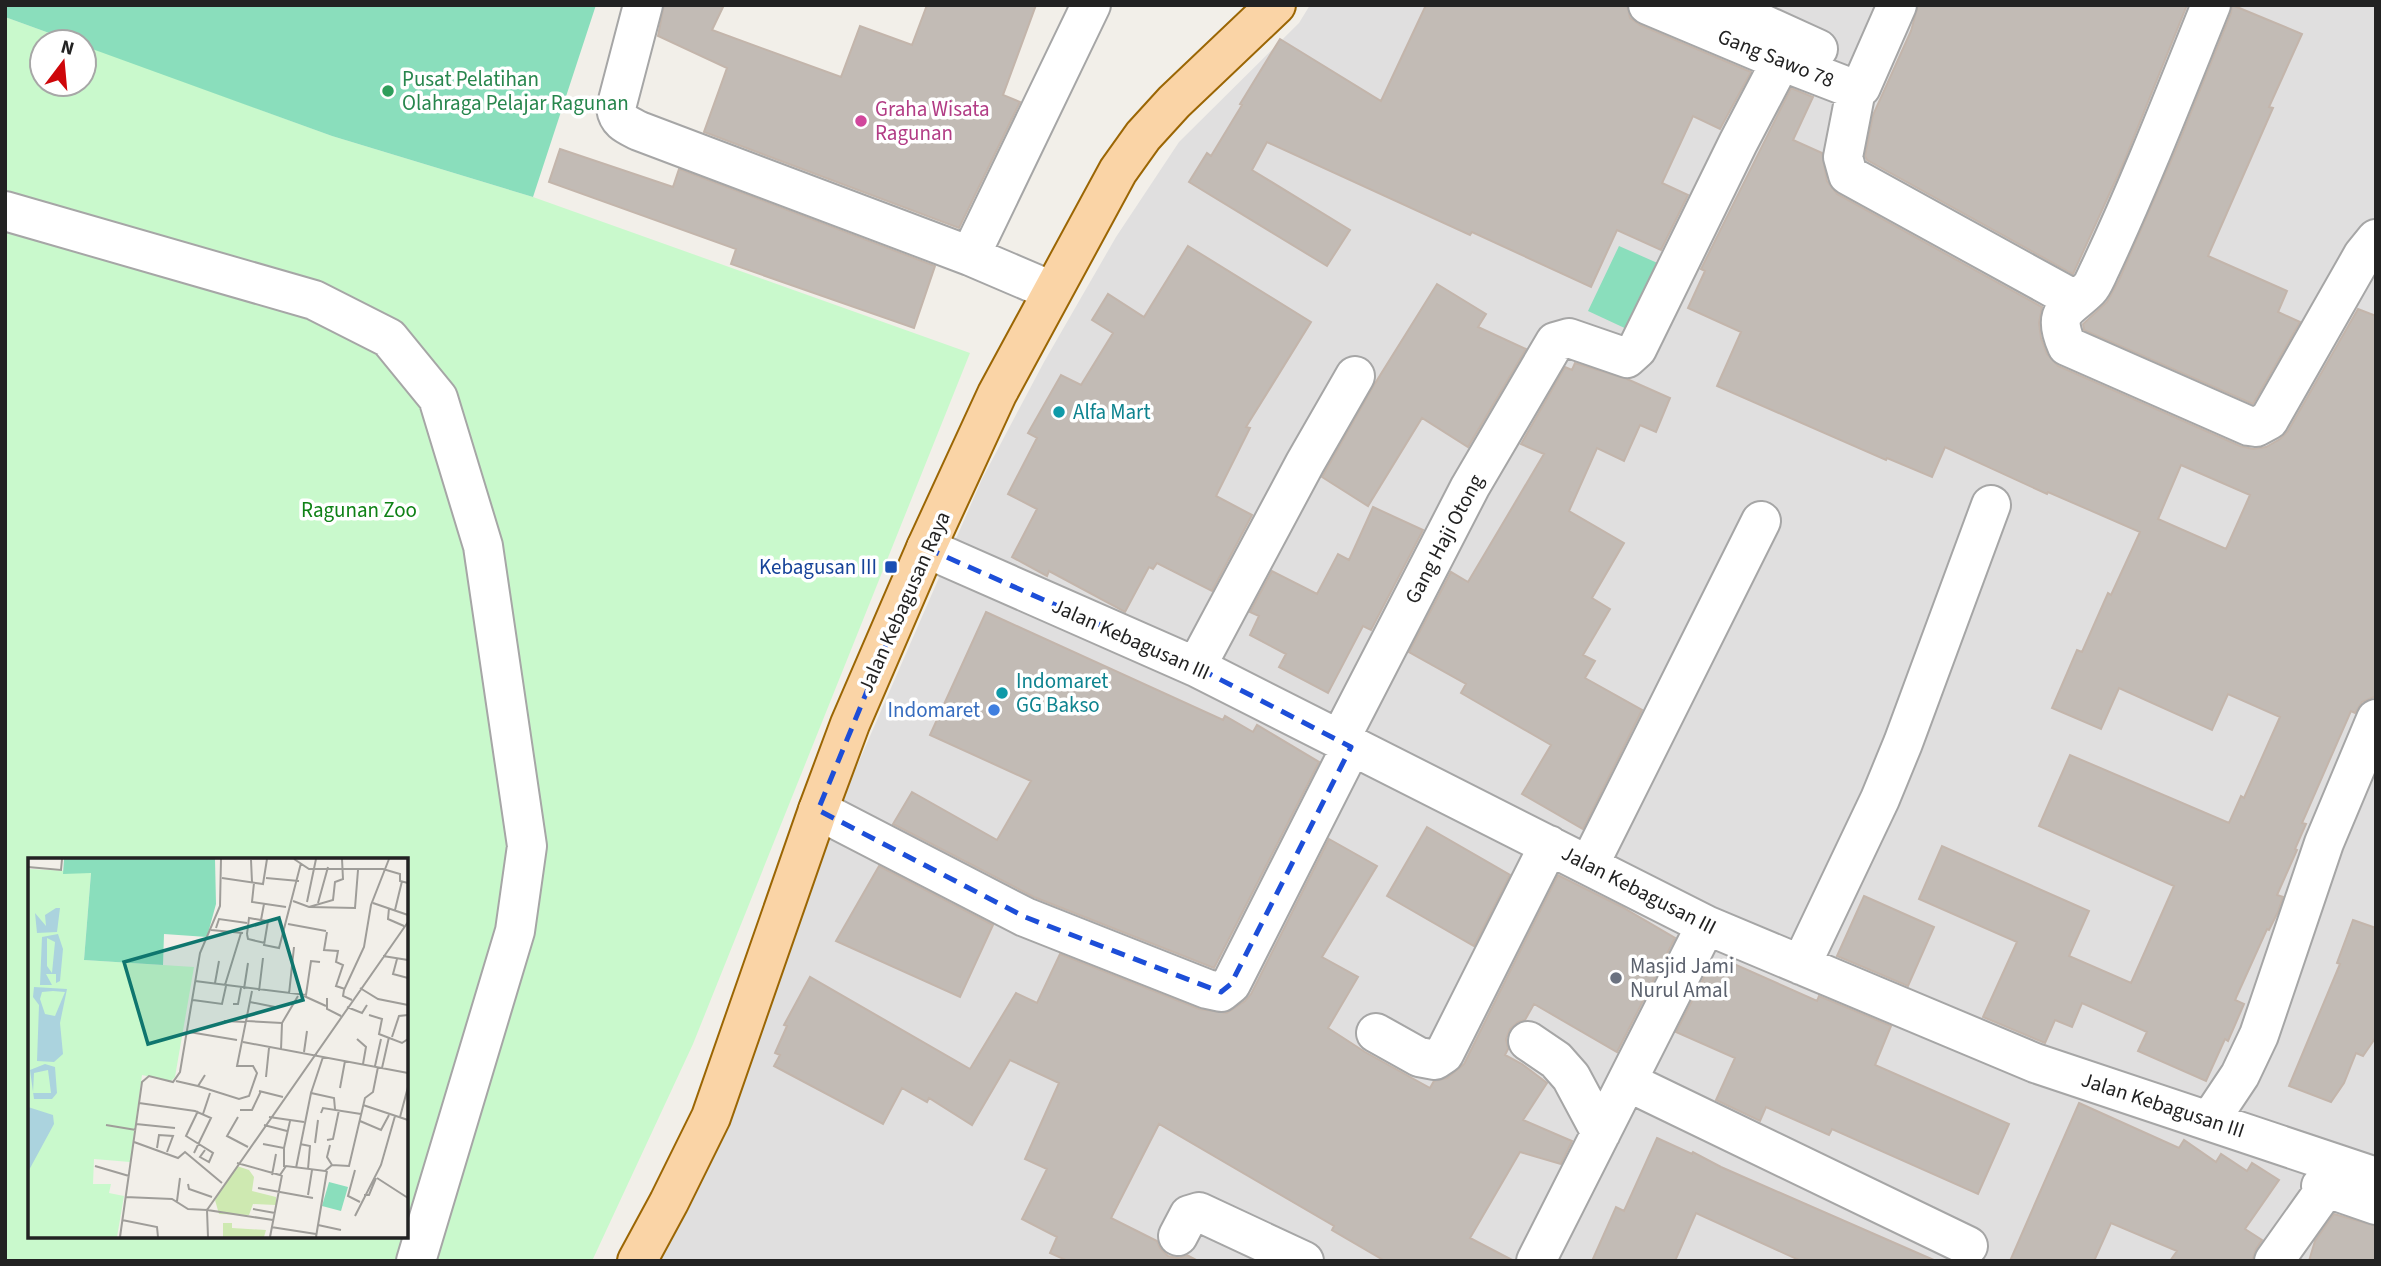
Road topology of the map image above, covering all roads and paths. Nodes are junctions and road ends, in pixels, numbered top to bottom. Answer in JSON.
{"nodes":[{"id":1,"x":643,"y":5,"type":"edge"},
{"id":2,"x":1091,"y":5,"type":"edge"},
{"id":3,"x":1276,"y":5,"type":"edge"},
{"id":4,"x":1648,"y":5,"type":"edge"},
{"id":5,"x":1721,"y":5,"type":"edge"},
{"id":6,"x":1897,"y":5,"type":"edge"},
{"id":7,"x":2211,"y":5,"type":"edge"},
{"id":8,"x":1781,"y":61,"type":"junction"},
{"id":9,"x":1854,"y":77,"type":"junction"},
{"id":10,"x":5,"y":211,"type":"edge"},
{"id":11,"x":2372,"y":251,"type":"edge"},
{"id":12,"x":970,"y":256,"type":"junction"},
{"id":13,"x":1052,"y":291,"type":"junction"},
{"id":14,"x":2075,"y":300,"type":"junction"},
{"id":15,"x":1355,"y":376,"type":"dead end"},
{"id":16,"x":1991,"y":505,"type":"dead end"},
{"id":17,"x":1761,"y":521,"type":"dead end"},
{"id":18,"x":926,"y":548,"type":"junction"},
{"id":19,"x":1196,"y":667,"type":"junction"},
{"id":20,"x":2376,"y":719,"type":"edge"},
{"id":21,"x":1345,"y":743,"type":"junction"},
{"id":22,"x":818,"y":810,"type":"junction"},
{"id":23,"x":1549,"y":845,"type":"junction"},
{"id":24,"x":1589,"y":866,"type":"junction"},
{"id":25,"x":1706,"y":925,"type":"junction"},
{"id":26,"x":1801,"y":965,"type":"junction"},
{"id":27,"x":1376,"y":1033,"type":"dead end"},
{"id":28,"x":1528,"y":1041,"type":"dead end"},
{"id":29,"x":2035,"y":1063,"type":"junction"},
{"id":30,"x":1628,"y":1082,"type":"junction"},
{"id":31,"x":2210,"y":1120,"type":"junction"},
{"id":32,"x":1601,"y":1133,"type":"junction"},
{"id":33,"x":2376,"y":1177,"type":"edge"},
{"id":34,"x":2326,"y":1188,"type":"junction"},
{"id":35,"x":2376,"y":1205,"type":"edge"},
{"id":36,"x":1178,"y":1236,"type":"dead end"},
{"id":37,"x":1968,"y":1246,"type":"dead end"},
{"id":38,"x":646,"y":1259,"type":"edge"},
{"id":39,"x":416,"y":1261,"type":"edge"},
{"id":40,"x":1304,"y":1261,"type":"edge"},
{"id":41,"x":1536,"y":1261,"type":"edge"},
{"id":42,"x":2274,"y":1261,"type":"edge"}],
"edges":[{"from":1,"to":12,"type":"street"},
{"from":2,"to":12,"type":"street"},
{"from":3,"to":13,"type":"main road","name":"Jalan Kebagusan Raya"},
{"from":4,"to":8,"type":"street","name":"Gang Sawo 78"},
{"from":5,"to":9,"type":"street"},
{"from":6,"to":9,"type":"street","name":"Gang Sawo 78"},
{"from":7,"to":14,"type":"street"},
{"from":8,"to":9,"type":"street","name":"Gang Sawo 78"},
{"from":8,"to":21,"type":"street","name":"Gang Haji Otong"},
{"from":9,"to":14,"type":"street"},
{"from":10,"to":39,"type":"street"},
{"from":11,"to":14,"type":"street"},
{"from":12,"to":13,"type":"street"},
{"from":13,"to":18,"type":"main road","name":"Jalan Kebagusan Raya"},
{"from":15,"to":19,"type":"street"},
{"from":16,"to":26,"type":"street"},
{"from":17,"to":24,"type":"street"},
{"from":18,"to":19,"type":"street","name":"Jalan Kebagusan III"},
{"from":18,"to":22,"type":"main road","name":"Jalan Kebagusan Raya"},
{"from":19,"to":21,"type":"street","name":"Jalan Kebagusan III"},
{"from":20,"to":31,"type":"street"},
{"from":21,"to":22,"type":"street","name":"Gang Haji Otong"},
{"from":21,"to":23,"type":"street","name":"Jalan Kebagusan III"},
{"from":22,"to":38,"type":"main road","name":"Jalan Kebagusan Raya"},
{"from":23,"to":24,"type":"street","name":"Jalan Kebagusan III"},
{"from":23,"to":27,"type":"street"},
{"from":24,"to":25,"type":"street","name":"Jalan Kebagusan III"},
{"from":25,"to":26,"type":"street","name":"Jalan Kebagusan III"},
{"from":25,"to":30,"type":"street"},
{"from":26,"to":29,"type":"street","name":"Jalan Kebagusan III"},
{"from":28,"to":32,"type":"street"},
{"from":29,"to":31,"type":"street","name":"Jalan Kebagusan III"},
{"from":29,"to":34,"type":"street"},
{"from":30,"to":32,"type":"street"},
{"from":30,"to":37,"type":"street"},
{"from":31,"to":33,"type":"street","name":"Jalan Kebagusan III"},
{"from":32,"to":41,"type":"street"},
{"from":34,"to":35,"type":"street"},
{"from":34,"to":42,"type":"street"},
{"from":36,"to":40,"type":"street"}]}
